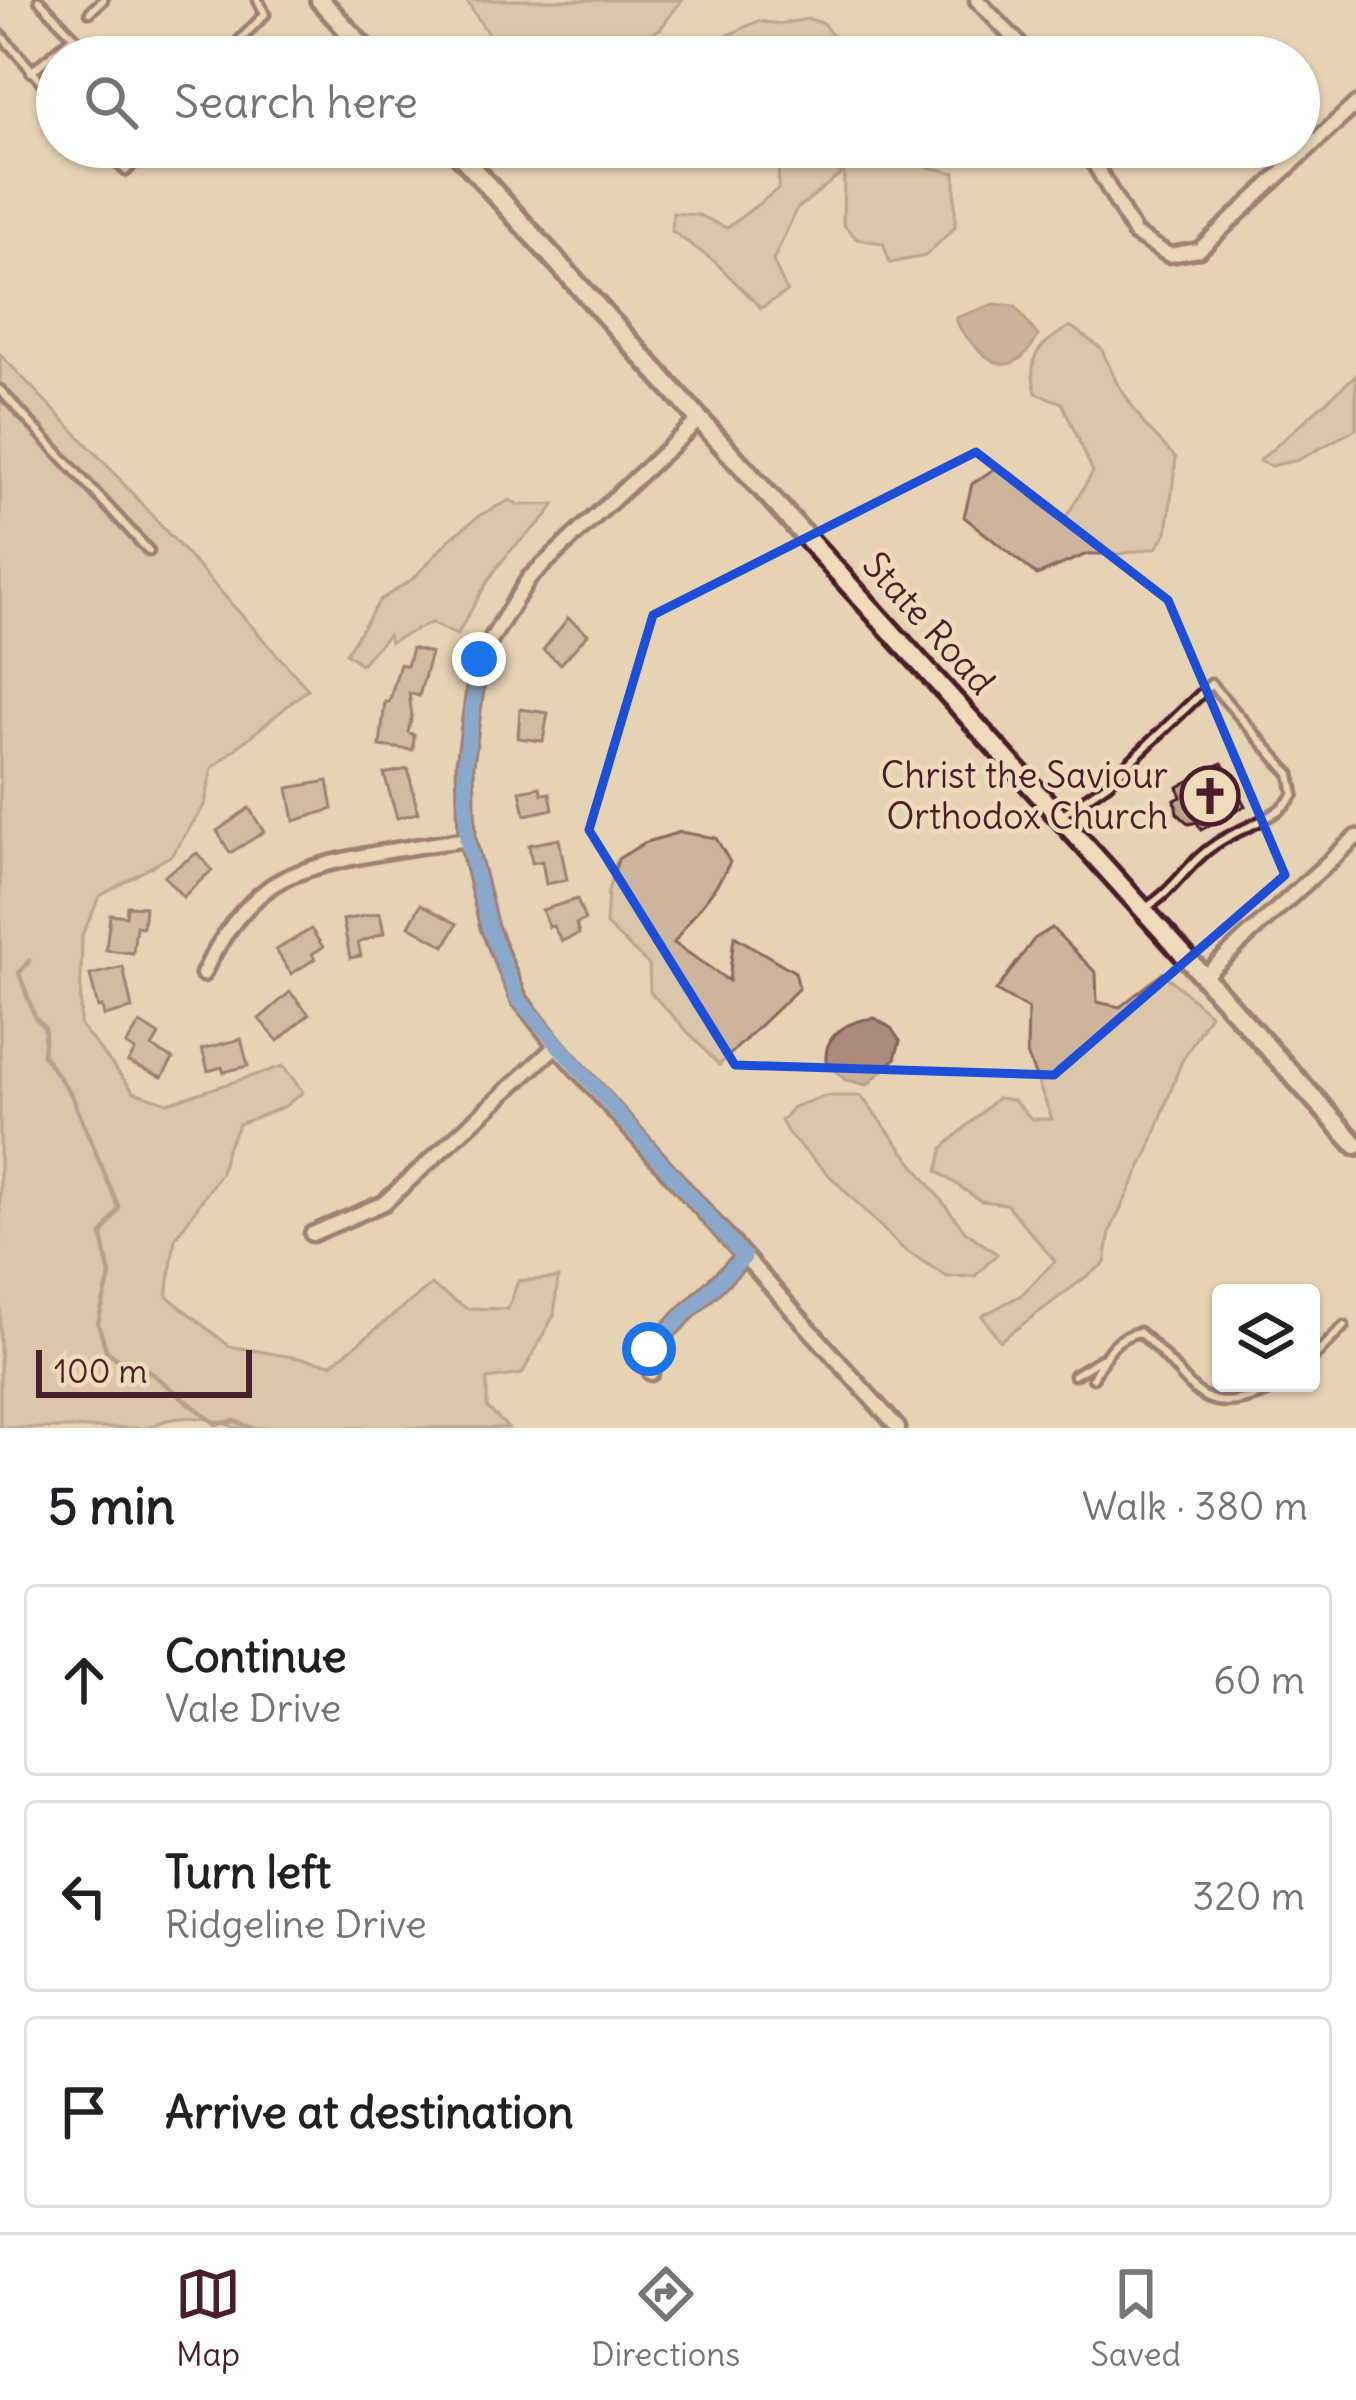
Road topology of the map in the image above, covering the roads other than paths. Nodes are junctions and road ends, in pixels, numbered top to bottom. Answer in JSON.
{"nodes":[{"id":1,"x":38,"y":0,"type":"edge"},
{"id":2,"x":103,"y":0,"type":"edge"},
{"id":3,"x":258,"y":0,"type":"edge"},
{"id":4,"x":320,"y":0,"type":"edge"},
{"id":5,"x":977,"y":0,"type":"edge"},
{"id":6,"x":90,"y":12,"type":"dead end"},
{"id":7,"x":0,"y":34,"type":"edge"},
{"id":8,"x":70,"y":36,"type":"edge"},
{"id":9,"x":244,"y":36,"type":"edge"},
{"id":10,"x":353,"y":36,"type":"edge"},
{"id":11,"x":1012,"y":36,"type":"edge"},
{"id":12,"x":36,"y":68,"type":"edge"},
{"id":13,"x":31,"y":72,"type":"junction"},
{"id":14,"x":36,"y":77,"type":"edge"},
{"id":15,"x":1356,"y":104,"type":"edge"},
{"id":16,"x":1320,"y":137,"type":"edge"},
{"id":17,"x":472,"y":168,"type":"edge"},
{"id":18,"x":1096,"y":168,"type":"edge"},
{"id":19,"x":1287,"y":168,"type":"edge"},
{"id":20,"x":0,"y":391,"type":"edge"},
{"id":21,"x":700,"y":419,"type":"junction"},
{"id":22,"x":148,"y":550,"type":"dead end"},
{"id":23,"x":1059,"y":816,"type":"junction"},
{"id":24,"x":1356,"y":837,"type":"edge"},
{"id":25,"x":467,"y":839,"type":"junction"},
{"id":26,"x":1144,"y":909,"type":"junction"},
{"id":27,"x":203,"y":974,"type":"dead end"},
{"id":28,"x":1204,"y":976,"type":"junction"},
{"id":29,"x":556,"y":1046,"type":"junction"},
{"id":30,"x":1356,"y":1145,"type":"edge"},
{"id":31,"x":311,"y":1234,"type":"dead end"},
{"id":32,"x":744,"y":1257,"type":"junction"},
{"id":33,"x":1344,"y":1327,"type":"dead end"},
{"id":34,"x":1320,"y":1351,"type":"edge"},
{"id":35,"x":1104,"y":1357,"type":"junction"},
{"id":36,"x":651,"y":1372,"type":"dead end"},
{"id":37,"x":1074,"y":1375,"type":"dead end"},
{"id":38,"x":1094,"y":1378,"type":"dead end"},
{"id":39,"x":1278,"y":1392,"type":"edge"},
{"id":40,"x":1188,"y":1396,"type":"dead end"},
{"id":41,"x":1273,"y":1397,"type":"dead end"},
{"id":42,"x":898,"y":1428,"type":"edge"}],
"edges":[{"from":1,"to":8,"type":"lane"},
{"from":2,"to":6,"type":"lane"},
{"from":3,"to":9,"type":"lane"},
{"from":4,"to":10,"type":"main road"},
{"from":5,"to":11,"type":"street"},
{"from":7,"to":13,"type":"lane"},
{"from":12,"to":13,"type":"lane"},
{"from":13,"to":14,"type":"lane"},
{"from":15,"to":16,"type":"street"},
{"from":17,"to":21,"type":"main road","name":"State Road"},
{"from":18,"to":19,"type":"street"},
{"from":20,"to":22,"type":"lane"},
{"from":21,"to":23,"type":"main road","name":"State Road"},
{"from":21,"to":25,"type":"street"},
{"from":23,"to":26,"type":"main road","name":"State Road"},
{"from":23,"to":26,"type":"lane"},
{"from":24,"to":28,"type":"street"},
{"from":25,"to":27,"type":"street"},
{"from":25,"to":29,"type":"street"},
{"from":26,"to":28,"type":"main road","name":"State Road"},
{"from":28,"to":30,"type":"main road","name":"State Road"},
{"from":29,"to":31,"type":"street"},
{"from":29,"to":32,"type":"street"},
{"from":32,"to":36,"type":"street"},
{"from":32,"to":42,"type":"street"},
{"from":33,"to":34,"type":"lane"},
{"from":35,"to":37,"type":"lane"},
{"from":35,"to":38,"type":"lane"},
{"from":35,"to":40,"type":"lane"},
{"from":39,"to":41,"type":"lane"}]}
